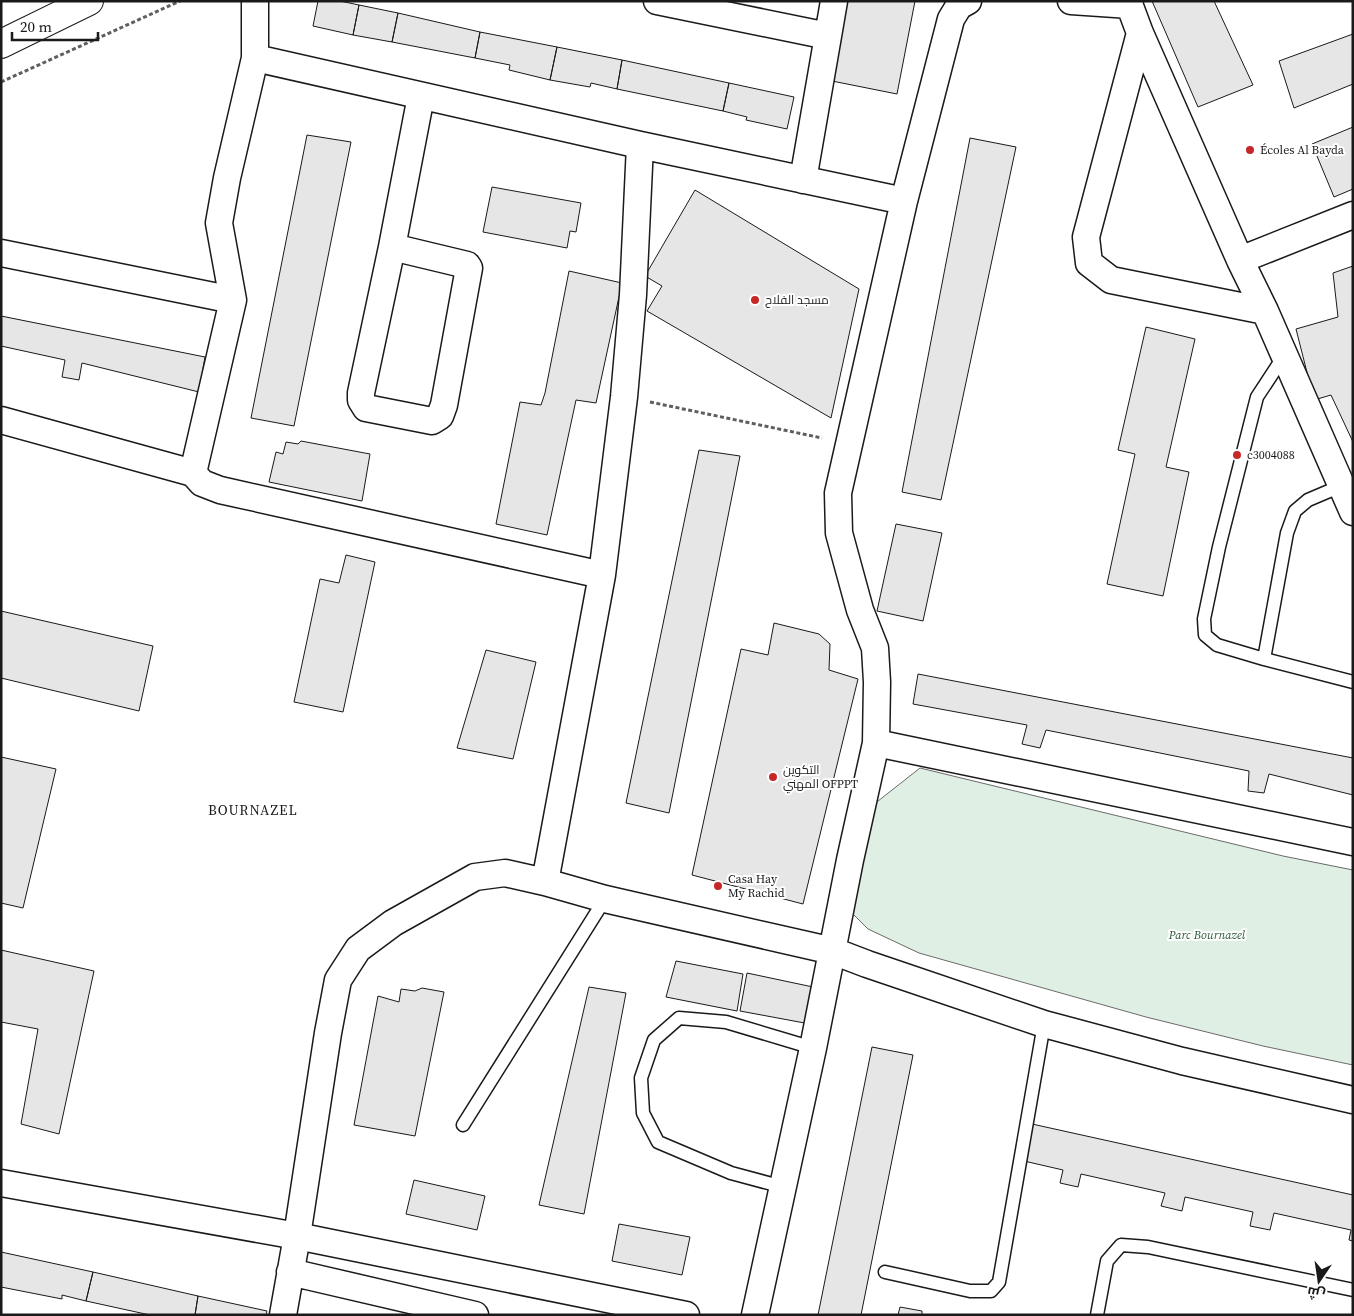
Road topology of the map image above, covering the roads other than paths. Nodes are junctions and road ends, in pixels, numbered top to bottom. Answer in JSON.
{"nodes":[{"id":1,"x":89,"y":1,"type":"edge"},
{"id":2,"x":254,"y":1,"type":"edge"},
{"id":3,"x":657,"y":1,"type":"edge"},
{"id":4,"x":834,"y":1,"type":"edge"},
{"id":5,"x":968,"y":1,"type":"edge"},
{"id":6,"x":1071,"y":1,"type":"edge"},
{"id":7,"x":1129,"y":3,"type":"edge"},
{"id":8,"x":1140,"y":33,"type":"junction"},
{"id":9,"x":828,"y":36,"type":"junction"},
{"id":10,"x":1,"y":44,"type":"edge"},
{"id":11,"x":255,"y":58,"type":"junction"},
{"id":12,"x":421,"y":96,"type":"junction"},
{"id":13,"x":640,"y":145,"type":"junction"},
{"id":14,"x":803,"y":180,"type":"junction"},
{"id":15,"x":904,"y":202,"type":"junction"},
{"id":16,"x":1353,"y":216,"type":"edge"},
{"id":17,"x":392,"y":247,"type":"junction"},
{"id":18,"x":1,"y":253,"type":"edge"},
{"id":19,"x":1240,"y":260,"type":"junction"},
{"id":20,"x":233,"y":300,"type":"junction"},
{"id":21,"x":1265,"y":311,"type":"junction"},
{"id":22,"x":1285,"y":356,"type":"junction"},
{"id":23,"x":1,"y":420,"type":"edge"},
{"id":24,"x":192,"y":472,"type":"junction"},
{"id":25,"x":1341,"y":486,"type":"junction"},
{"id":26,"x":1353,"y":512,"type":"edge"},
{"id":27,"x":602,"y":575,"type":"junction"},
{"id":28,"x":1264,"y":659,"type":"junction"},
{"id":29,"x":1353,"y":682,"type":"edge"},
{"id":30,"x":876,"y":743,"type":"junction"},
{"id":31,"x":1353,"y":842,"type":"edge"},
{"id":32,"x":545,"y":882,"type":"junction"},
{"id":33,"x":605,"y":899,"type":"junction"},
{"id":34,"x":833,"y":951,"type":"junction"},
{"id":35,"x":1044,"y":1024,"type":"junction"},
{"id":36,"x":813,"y":1048,"type":"junction"},
{"id":37,"x":1353,"y":1100,"type":"edge"},
{"id":38,"x":463,"y":1124,"type":"dead end"},
{"id":39,"x":1,"y":1183,"type":"edge"},
{"id":40,"x":783,"y":1186,"type":"junction"},
{"id":41,"x":297,"y":1236,"type":"junction"},
{"id":42,"x":290,"y":1272,"type":"junction"},
{"id":43,"x":885,"y":1272,"type":"dead end"},
{"id":44,"x":1353,"y":1290,"type":"edge"},
{"id":45,"x":283,"y":1315,"type":"edge"},
{"id":46,"x":476,"y":1315,"type":"edge"},
{"id":47,"x":686,"y":1315,"type":"edge"},
{"id":48,"x":755,"y":1315,"type":"edge"},
{"id":49,"x":1097,"y":1315,"type":"edge"}],
"edges":[{"from":1,"to":10,"type":"street"},
{"from":2,"to":11,"type":"street"},
{"from":3,"to":9,"type":"street"},
{"from":4,"to":9,"type":"street"},
{"from":5,"to":15,"type":"street"},
{"from":6,"to":7,"type":"street"},
{"from":7,"to":8,"type":"street"},
{"from":8,"to":19,"type":"street"},
{"from":8,"to":21,"type":"street"},
{"from":9,"to":14,"type":"street"},
{"from":11,"to":12,"type":"street"},
{"from":11,"to":20,"type":"street"},
{"from":12,"to":13,"type":"street"},
{"from":12,"to":17,"type":"street"},
{"from":13,"to":14,"type":"street"},
{"from":13,"to":27,"type":"street"},
{"from":14,"to":15,"type":"street"},
{"from":15,"to":30,"type":"street"},
{"from":16,"to":19,"type":"street"},
{"from":17,"to":17,"type":"street"},
{"from":18,"to":20,"type":"street"},
{"from":19,"to":21,"type":"street"},
{"from":20,"to":24,"type":"street"},
{"from":21,"to":22,"type":"street"},
{"from":22,"to":25,"type":"street"},
{"from":22,"to":28,"type":"lane"},
{"from":23,"to":24,"type":"street"},
{"from":24,"to":27,"type":"street"},
{"from":25,"to":26,"type":"street"},
{"from":25,"to":28,"type":"lane"},
{"from":27,"to":32,"type":"street"},
{"from":28,"to":29,"type":"lane"},
{"from":30,"to":31,"type":"street"},
{"from":30,"to":34,"type":"street"},
{"from":32,"to":33,"type":"street"},
{"from":32,"to":41,"type":"street"},
{"from":33,"to":34,"type":"street"},
{"from":33,"to":38,"type":"lane"},
{"from":34,"to":35,"type":"street"},
{"from":34,"to":36,"type":"street"},
{"from":35,"to":37,"type":"street"},
{"from":35,"to":43,"type":"lane"},
{"from":36,"to":40,"type":"street"},
{"from":36,"to":40,"type":"lane"},
{"from":39,"to":41,"type":"street"},
{"from":40,"to":48,"type":"street"},
{"from":41,"to":42,"type":"street"},
{"from":41,"to":47,"type":"street"},
{"from":42,"to":45,"type":"street"},
{"from":42,"to":46,"type":"street"},
{"from":44,"to":49,"type":"lane"}]}
